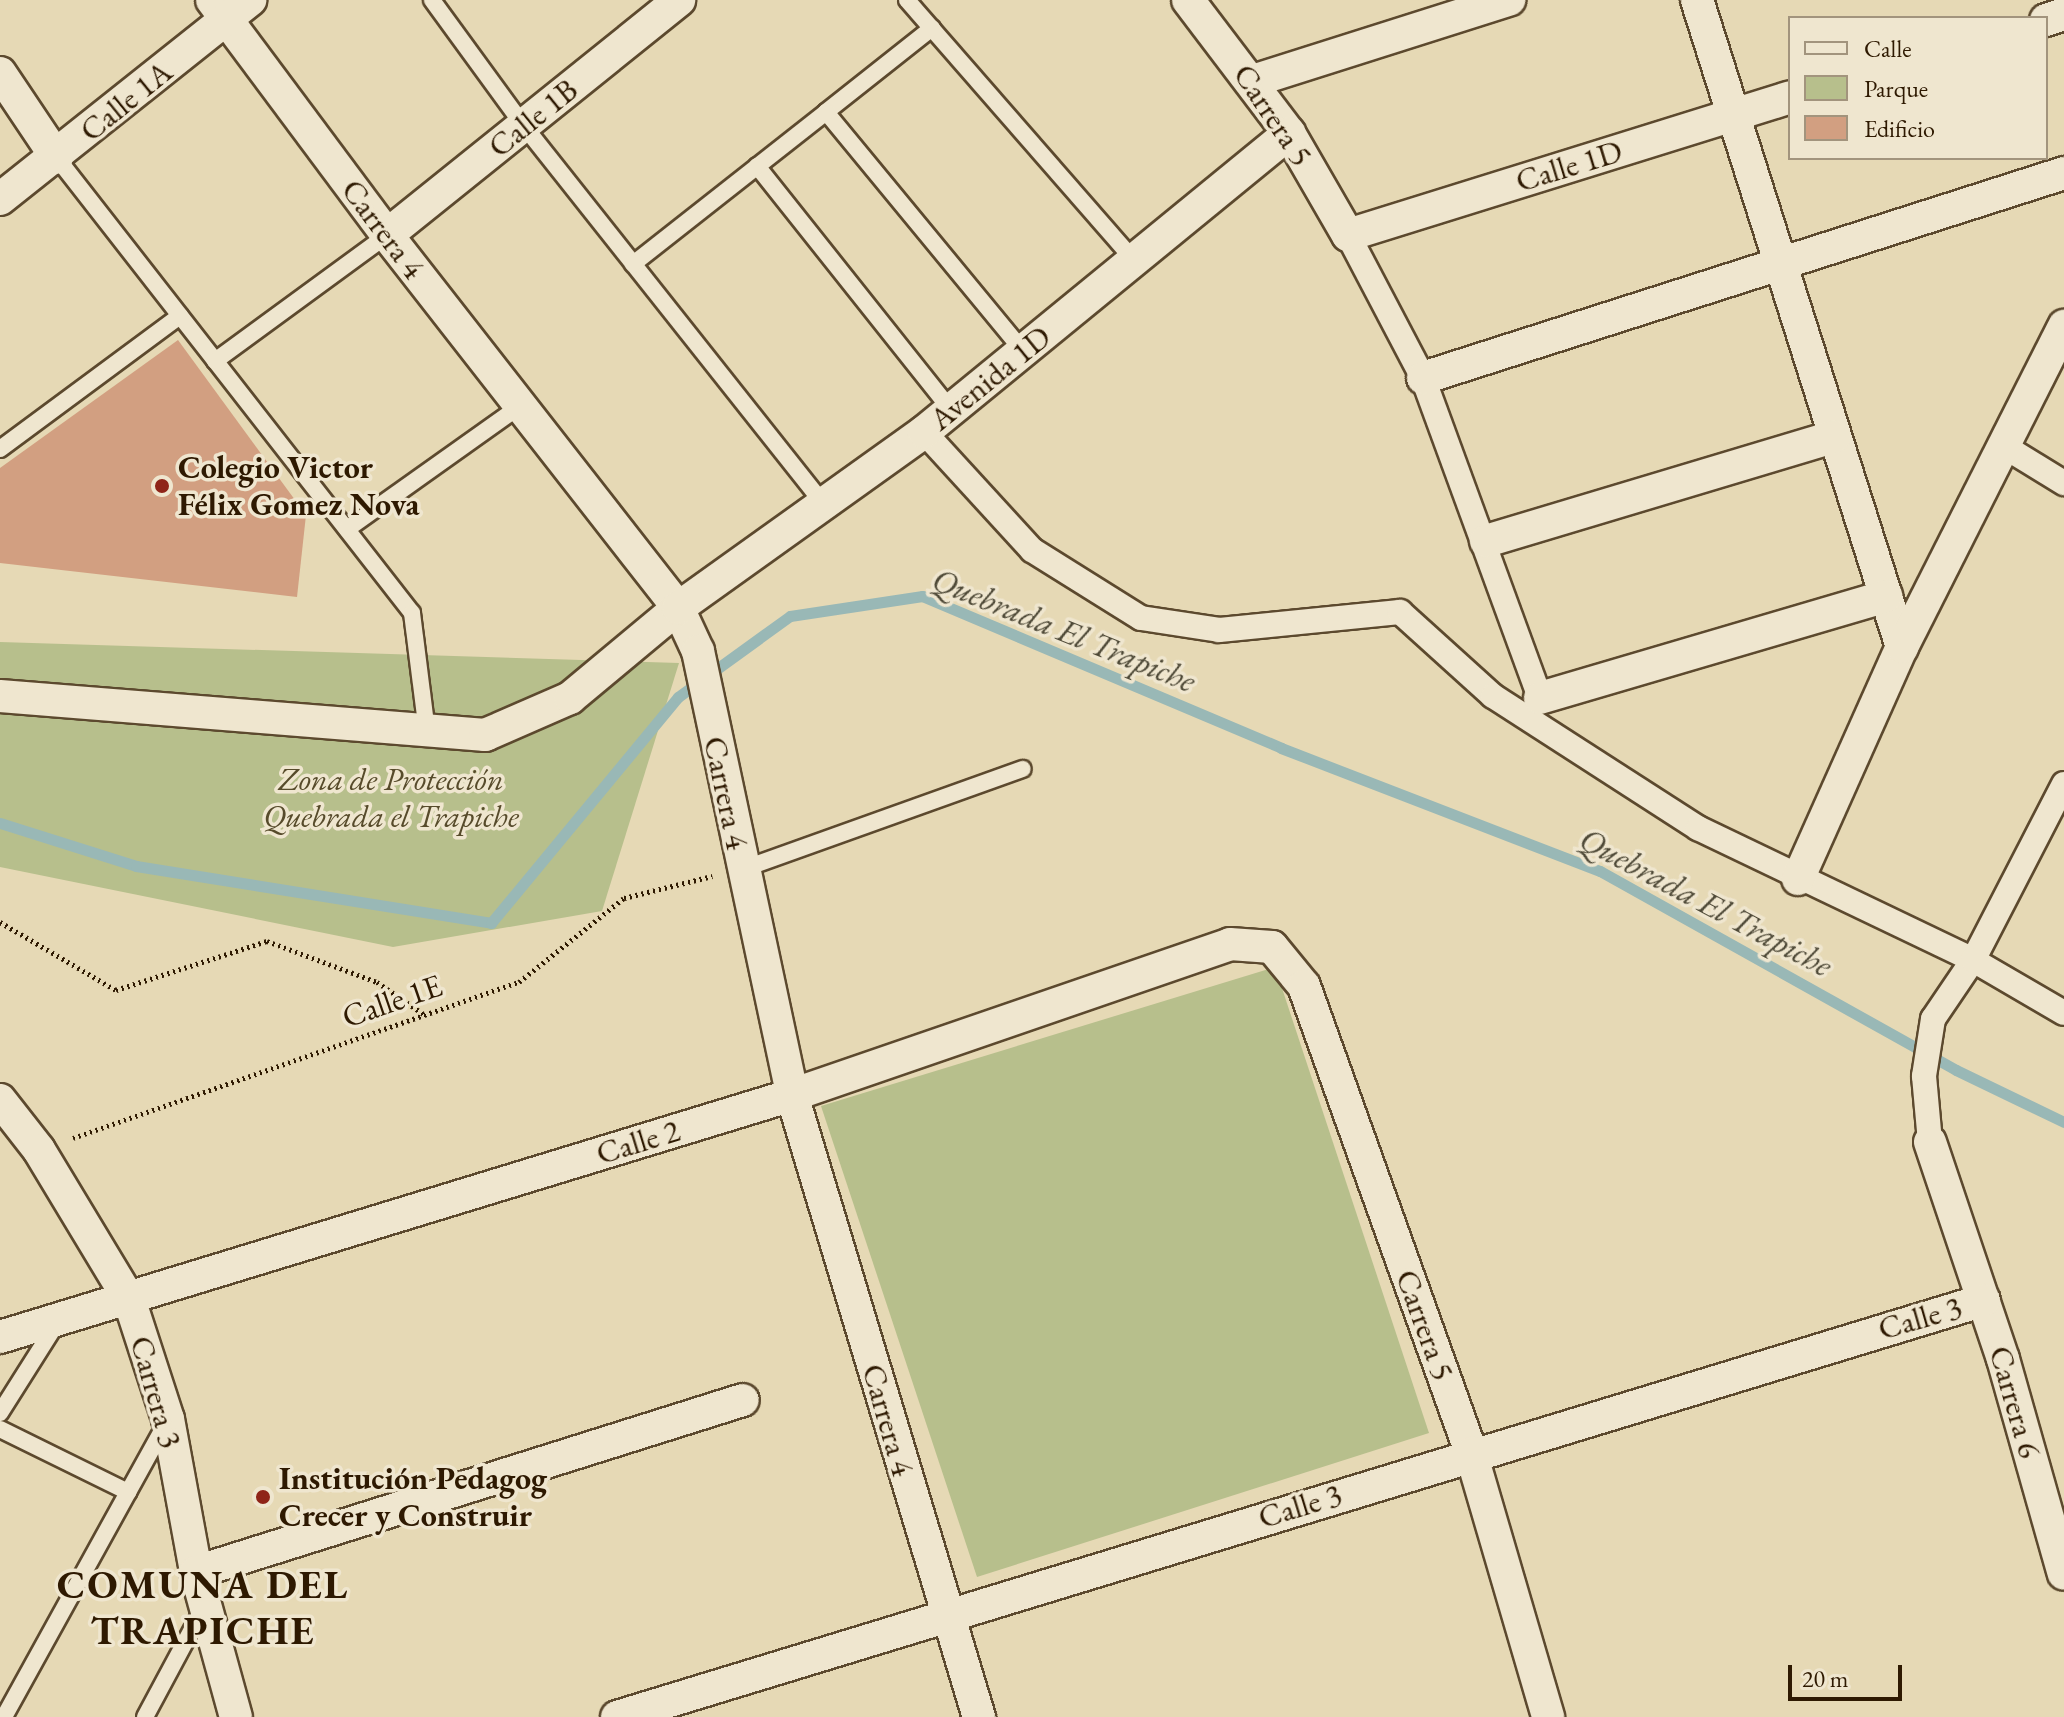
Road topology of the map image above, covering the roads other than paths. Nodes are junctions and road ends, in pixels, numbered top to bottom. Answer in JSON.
{"nodes":[{"id":1,"x":432,"y":0,"type":"edge"},
{"id":2,"x":679,"y":0,"type":"edge"},
{"id":3,"x":907,"y":0,"type":"edge"},
{"id":4,"x":1188,"y":0,"type":"edge"},
{"id":5,"x":1509,"y":0,"type":"edge"},
{"id":6,"x":1697,"y":0,"type":"edge"},
{"id":7,"x":229,"y":7,"type":"edge"},
{"id":8,"x":932,"y":28,"type":"junction"},
{"id":9,"x":0,"y":73,"type":"edge"},
{"id":10,"x":1253,"y":81,"type":"junction"},
{"id":11,"x":1788,"y":98,"type":"edge"},
{"id":12,"x":826,"y":112,"type":"junction"},
{"id":13,"x":1733,"y":115,"type":"junction"},
{"id":14,"x":524,"y":126,"type":"junction"},
{"id":15,"x":1289,"y":133,"type":"junction"},
{"id":16,"x":57,"y":158,"type":"junction"},
{"id":17,"x":757,"y":166,"type":"junction"},
{"id":18,"x":2064,"y":173,"type":"edge"},
{"id":19,"x":0,"y":199,"type":"edge"},
{"id":20,"x":387,"y":235,"type":"junction"},
{"id":21,"x":1348,"y":235,"type":"junction"},
{"id":22,"x":1134,"y":260,"type":"junction"},
{"id":23,"x":633,"y":264,"type":"junction"},
{"id":24,"x":1781,"y":267,"type":"junction"},
{"id":25,"x":180,"y":316,"type":"junction"},
{"id":26,"x":2064,"y":326,"type":"edge"},
{"id":27,"x":1023,"y":351,"type":"junction"},
{"id":28,"x":215,"y":361,"type":"junction"},
{"id":29,"x":1423,"y":378,"type":"junction"},
{"id":30,"x":520,"y":406,"type":"junction"},
{"id":31,"x":951,"y":410,"type":"junction"},
{"id":32,"x":924,"y":432,"type":"junction"},
{"id":33,"x":1835,"y":436,"type":"junction"},
{"id":34,"x":2002,"y":445,"type":"junction"},
{"id":35,"x":0,"y":449,"type":"edge"},
{"id":36,"x":2064,"y":483,"type":"edge"},
{"id":37,"x":824,"y":504,"type":"junction"},
{"id":38,"x":347,"y":529,"type":"junction"},
{"id":39,"x":1486,"y":541,"type":"junction"},
{"id":40,"x":1886,"y":596,"type":"junction"},
{"id":41,"x":678,"y":608,"type":"junction"},
{"id":42,"x":1902,"y":647,"type":"junction"},
{"id":43,"x":0,"y":696,"type":"edge"},
{"id":44,"x":1540,"y":698,"type":"joint"},
{"id":45,"x":427,"y":732,"type":"junction"},
{"id":46,"x":1023,"y":769,"type":"dead end"},
{"id":47,"x":2064,"y":784,"type":"edge"},
{"id":48,"x":743,"y":869,"type":"junction"},
{"id":49,"x":1798,"y":879,"type":"junction"},
{"id":50,"x":1272,"y":947,"type":"joint"},
{"id":51,"x":1973,"y":960,"type":"junction"},
{"id":52,"x":2064,"y":1013,"type":"edge"},
{"id":53,"x":792,"y":1095,"type":"junction"},
{"id":54,"x":0,"y":1100,"type":"edge"},
{"id":55,"x":1930,"y":1142,"type":"joint"},
{"id":56,"x":129,"y":1299,"type":"junction"},
{"id":57,"x":1984,"y":1300,"type":"junction"},
{"id":58,"x":57,"y":1321,"type":"junction"},
{"id":59,"x":0,"y":1337,"type":"edge"},
{"id":60,"x":743,"y":1400,"type":"dead end"},
{"id":61,"x":0,"y":1413,"type":"edge"},
{"id":62,"x":168,"y":1419,"type":"junction"},
{"id":63,"x":0,"y":1429,"type":"edge"},
{"id":64,"x":1471,"y":1453,"type":"junction"},
{"id":65,"x":128,"y":1492,"type":"junction"},
{"id":66,"x":196,"y":1572,"type":"junction"},
{"id":67,"x":2064,"y":1574,"type":"edge"},
{"id":68,"x":205,"y":1605,"type":"junction"},
{"id":69,"x":945,"y":1616,"type":"junction"},
{"id":70,"x":4,"y":1717,"type":"edge"},
{"id":71,"x":145,"y":1717,"type":"edge"},
{"id":72,"x":236,"y":1717,"type":"edge"},
{"id":73,"x":617,"y":1717,"type":"edge"},
{"id":74,"x":979,"y":1717,"type":"edge"},
{"id":75,"x":1548,"y":1717,"type":"edge"}],
"edges":[{"from":1,"to":14,"type":"lane"},
{"from":2,"to":14,"type":"street","name":"Calle 1B"},
{"from":3,"to":8,"type":"lane"},
{"from":4,"to":10,"type":"street","name":"Carrera 5"},
{"from":5,"to":10,"type":"street"},
{"from":6,"to":13,"type":"street"},
{"from":7,"to":16,"type":"street","name":"Calle 1A"},
{"from":7,"to":20,"type":"street","name":"Carrera 4"},
{"from":8,"to":12,"type":"lane"},
{"from":8,"to":22,"type":"lane"},
{"from":9,"to":16,"type":"street"},
{"from":10,"to":15,"type":"street","name":"Carrera 5"},
{"from":11,"to":13,"type":"street","name":"Calle 1D"},
{"from":12,"to":17,"type":"lane"},
{"from":12,"to":27,"type":"lane"},
{"from":13,"to":21,"type":"street","name":"Calle 1D"},
{"from":13,"to":24,"type":"street"},
{"from":14,"to":20,"type":"street","name":"Calle 1B"},
{"from":14,"to":23,"type":"lane"},
{"from":15,"to":21,"type":"street","name":"Carrera 5"},
{"from":15,"to":22,"type":"street","name":"Avenida 1D"},
{"from":16,"to":19,"type":"street","name":"Calle 1A"},
{"from":16,"to":25,"type":"lane"},
{"from":17,"to":23,"type":"lane"},
{"from":17,"to":31,"type":"lane"},
{"from":18,"to":24,"type":"street"},
{"from":20,"to":28,"type":"lane"},
{"from":20,"to":30,"type":"street","name":"Carrera 4"},
{"from":21,"to":29,"type":"street"},
{"from":22,"to":27,"type":"street","name":"Avenida 1D"},
{"from":23,"to":37,"type":"lane"},
{"from":24,"to":29,"type":"street"},
{"from":24,"to":33,"type":"street"},
{"from":25,"to":28,"type":"lane"},
{"from":25,"to":35,"type":"lane"},
{"from":26,"to":34,"type":"street"},
{"from":27,"to":31,"type":"street","name":"Avenida 1D"},
{"from":28,"to":38,"type":"lane"},
{"from":29,"to":39,"type":"street"},
{"from":30,"to":38,"type":"lane"},
{"from":30,"to":41,"type":"street","name":"Carrera 4"},
{"from":31,"to":32,"type":"street","name":"Avenida 1D"},
{"from":32,"to":37,"type":"street","name":"Avenida 1D"},
{"from":32,"to":49,"type":"street"},
{"from":33,"to":39,"type":"street"},
{"from":33,"to":40,"type":"street"},
{"from":34,"to":36,"type":"street"},
{"from":34,"to":42,"type":"street"},
{"from":37,"to":41,"type":"street","name":"Avenida 1D"},
{"from":38,"to":45,"type":"lane"},
{"from":39,"to":44,"type":"street"},
{"from":40,"to":42,"type":"street"},
{"from":40,"to":44,"type":"street"},
{"from":41,"to":45,"type":"street","name":"Avenida 1D"},
{"from":41,"to":48,"type":"street","name":"Carrera 4"},
{"from":42,"to":49,"type":"street"},
{"from":43,"to":45,"type":"street","name":"Avenida 1D"},
{"from":46,"to":48,"type":"lane"},
{"from":47,"to":51,"type":"street"},
{"from":48,"to":53,"type":"street","name":"Carrera 4"},
{"from":49,"to":51,"type":"street"},
{"from":50,"to":53,"type":"street","name":"Calle 2"},
{"from":50,"to":64,"type":"street","name":"Carrera 5"},
{"from":51,"to":52,"type":"street"},
{"from":51,"to":55,"type":"street"},
{"from":53,"to":56,"type":"street","name":"Calle 2"},
{"from":53,"to":69,"type":"street","name":"Carrera 4"},
{"from":54,"to":56,"type":"street","name":"Carrera 3"},
{"from":55,"to":57,"type":"street","name":"Carrera 6"},
{"from":56,"to":58,"type":"street","name":"Calle 2"},
{"from":56,"to":62,"type":"street","name":"Carrera 3"},
{"from":57,"to":64,"type":"street","name":"Calle 3"},
{"from":57,"to":67,"type":"street","name":"Carrera 6"},
{"from":58,"to":59,"type":"street","name":"Calle 2"},
{"from":58,"to":61,"type":"lane"},
{"from":60,"to":66,"type":"street"},
{"from":62,"to":65,"type":"lane"},
{"from":62,"to":66,"type":"street","name":"Carrera 3"},
{"from":63,"to":65,"type":"lane"},
{"from":64,"to":69,"type":"street","name":"Calle 3"},
{"from":64,"to":75,"type":"street","name":"Carrera 5"},
{"from":65,"to":70,"type":"lane"},
{"from":66,"to":68,"type":"street","name":"Carrera 3"},
{"from":68,"to":71,"type":"lane"},
{"from":68,"to":72,"type":"street","name":"Carrera 3"},
{"from":69,"to":73,"type":"street","name":"Calle 3"},
{"from":69,"to":74,"type":"street","name":"Carrera 4"}]}
